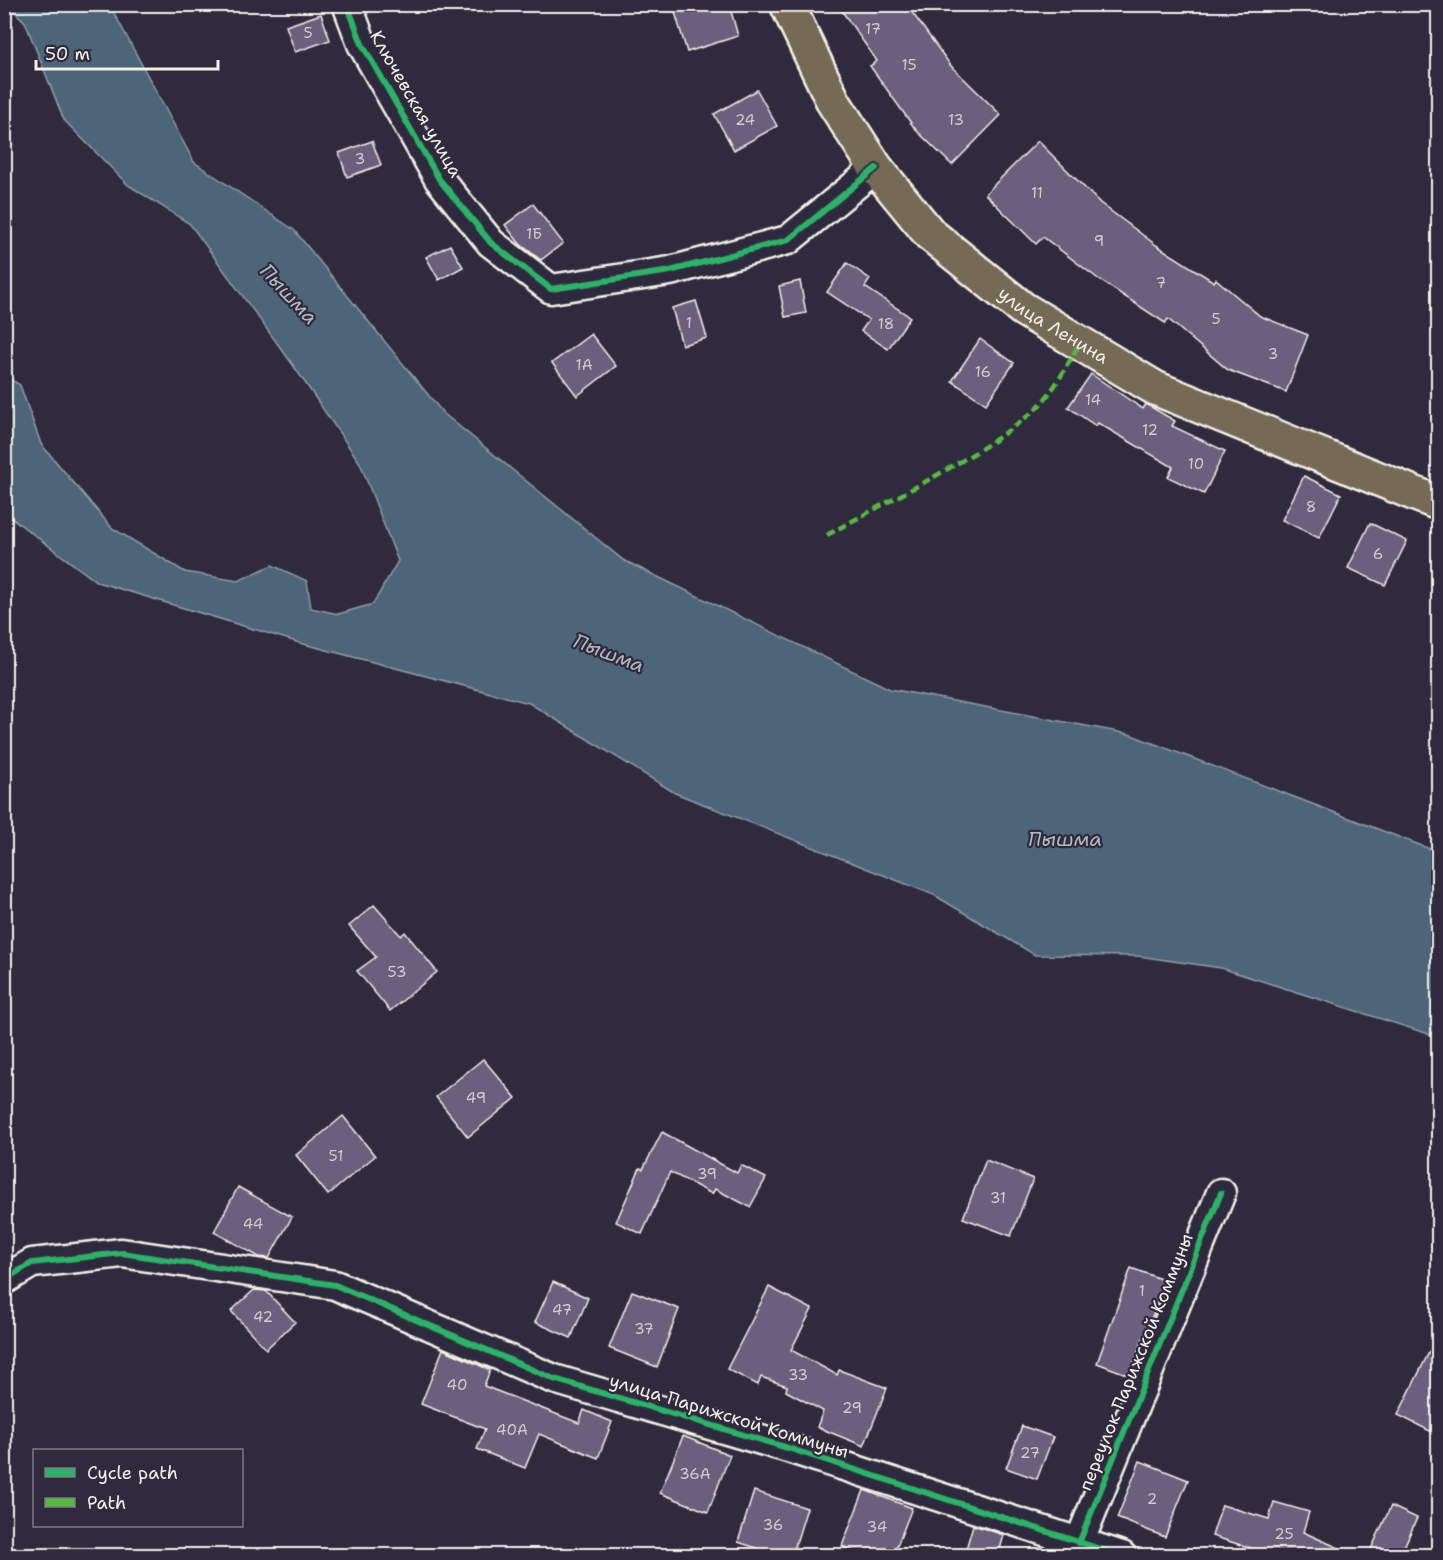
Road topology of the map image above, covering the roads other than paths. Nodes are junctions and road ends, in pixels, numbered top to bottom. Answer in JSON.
{"nodes":[{"id":1,"x":347,"y":4,"type":"edge"},
{"id":2,"x":787,"y":4,"type":"edge"},
{"id":3,"x":876,"y":168,"type":"junction"},
{"id":4,"x":1438,"y":503,"type":"edge"},
{"id":5,"x":1221,"y":1193,"type":"dead end"},
{"id":6,"x":4,"y":1280,"type":"edge"},
{"id":7,"x":1078,"y":1543,"type":"junction"},
{"id":8,"x":1122,"y":1556,"type":"edge"}],
"edges":[{"from":1,"to":3,"type":"street","name":"Ключевская улица"},
{"from":2,"to":3,"type":"main road","name":"улица Ленина"},
{"from":3,"to":4,"type":"main road","name":"улица Ленина"},
{"from":5,"to":7,"type":"street","name":"переулок Парижской Коммуны"},
{"from":6,"to":7,"type":"street","name":"улица Парижской Коммуны"},
{"from":7,"to":8,"type":"street","name":"улица Парижской Коммуны"}]}
